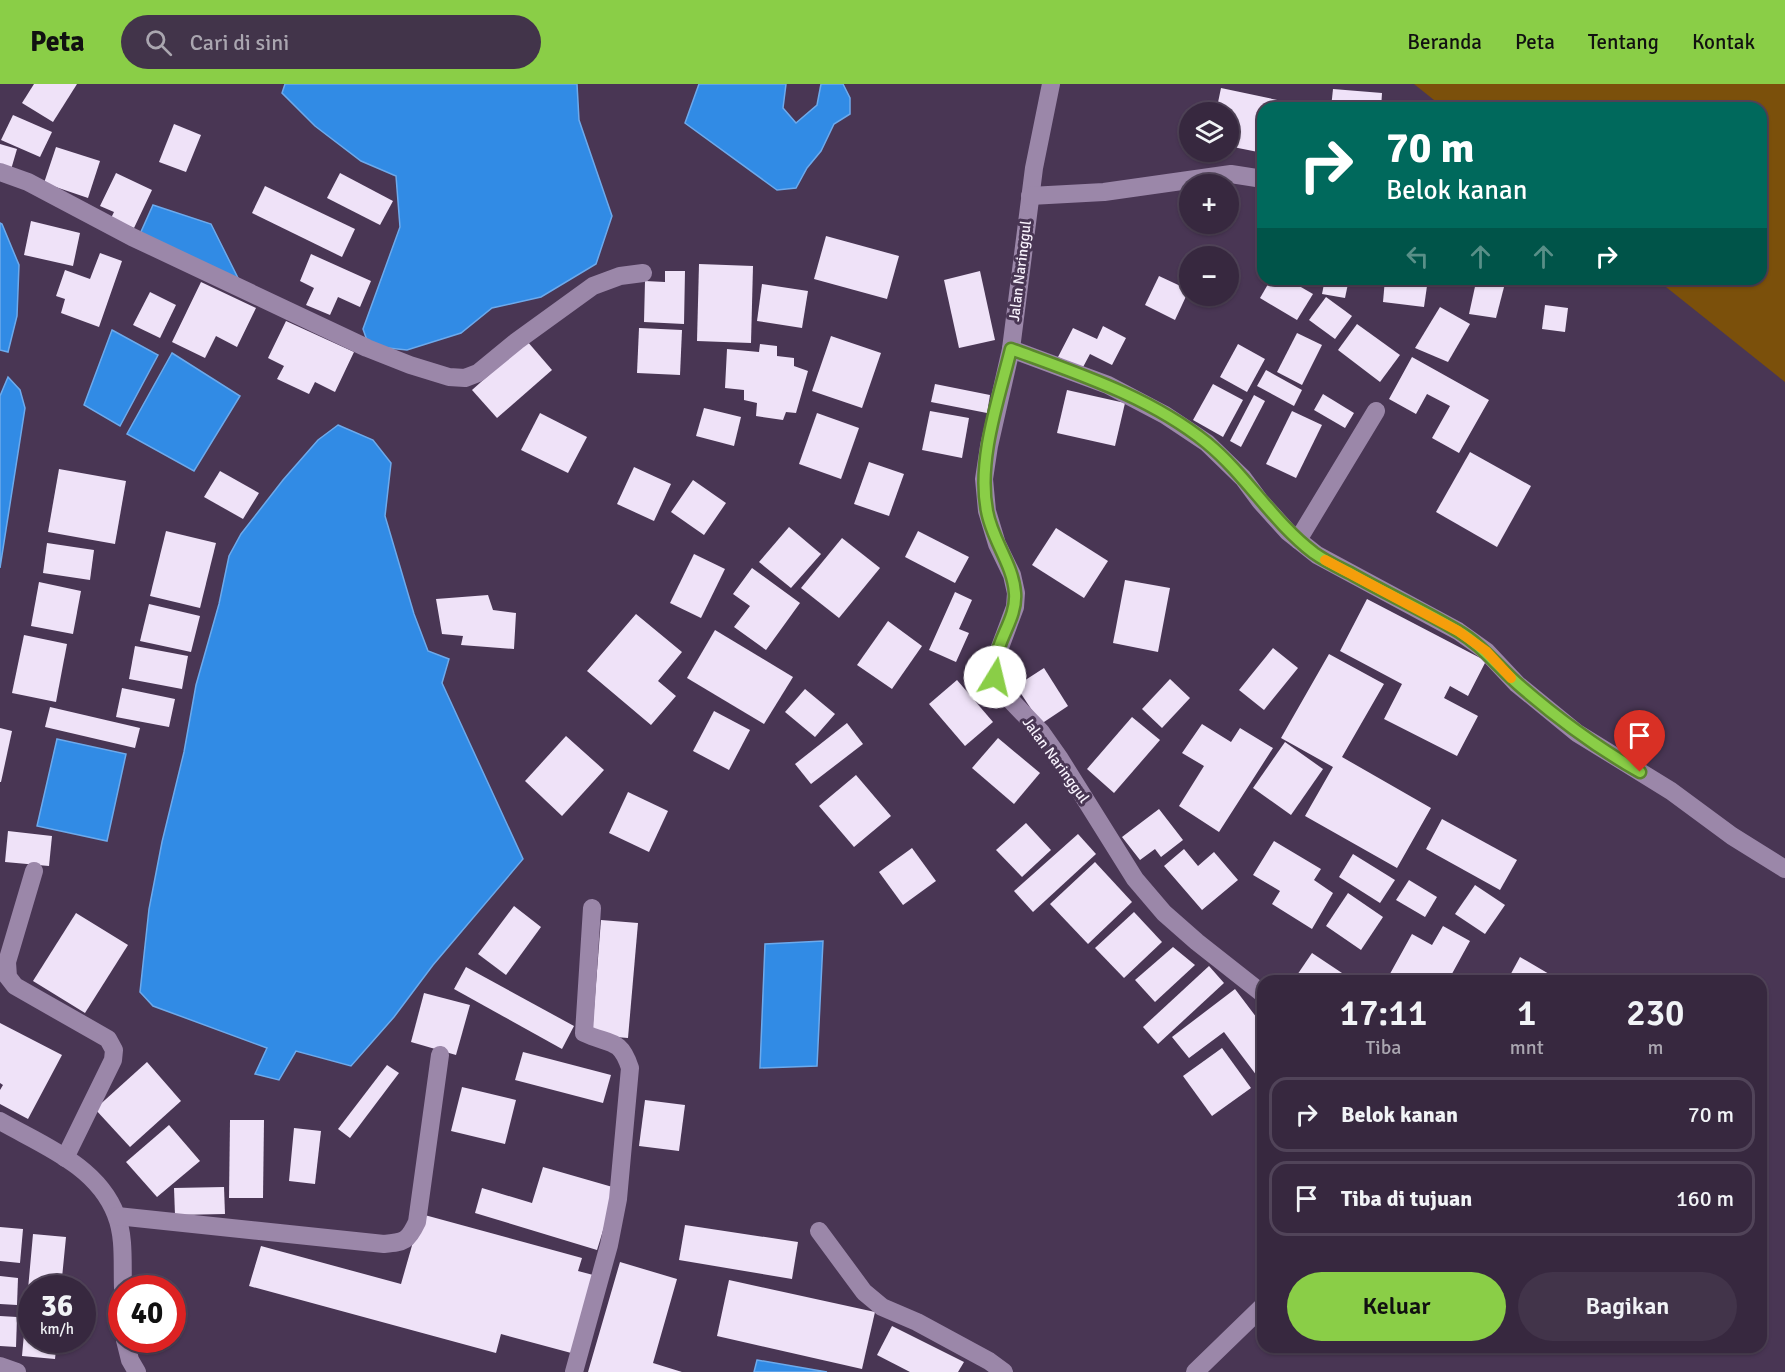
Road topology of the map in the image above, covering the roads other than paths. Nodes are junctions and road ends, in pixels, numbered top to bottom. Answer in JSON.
{"nodes":[{"id":1,"x":1051,"y":84,"type":"edge"},
{"id":2,"x":0,"y":172,"type":"edge"},
{"id":3,"x":1257,"y":178,"type":"edge"},
{"id":4,"x":1030,"y":196,"type":"junction"},
{"id":5,"x":643,"y":273,"type":"dead end"},
{"id":6,"x":1011,"y":349,"type":"junction"},
{"id":7,"x":1376,"y":411,"type":"dead end"},
{"id":8,"x":1298,"y":540,"type":"junction"},
{"id":9,"x":1785,"y":869,"type":"edge"},
{"id":10,"x":34,"y":871,"type":"dead end"},
{"id":11,"x":592,"y":908,"type":"dead end"},
{"id":12,"x":1257,"y":989,"type":"edge"},
{"id":13,"x":440,"y":1055,"type":"dead end"},
{"id":14,"x":0,"y":1121,"type":"edge"},
{"id":15,"x":65,"y":1158,"type":"junction"},
{"id":16,"x":117,"y":1216,"type":"junction"},
{"id":17,"x":819,"y":1231,"type":"dead end"},
{"id":18,"x":122,"y":1275,"type":"edge"},
{"id":19,"x":1257,"y":1312,"type":"edge"},
{"id":20,"x":128,"y":1353,"type":"edge"},
{"id":21,"x":0,"y":1366,"type":"edge"},
{"id":22,"x":986,"y":1366,"type":"edge"},
{"id":23,"x":17,"y":1372,"type":"edge"},
{"id":24,"x":137,"y":1372,"type":"edge"},
{"id":25,"x":574,"y":1372,"type":"edge"},
{"id":26,"x":1004,"y":1372,"type":"edge"},
{"id":27,"x":1195,"y":1372,"type":"edge"}],
"edges":[{"from":1,"to":4,"type":"street","name":"Jalan Naringgul"},
{"from":2,"to":5,"type":"street"},
{"from":3,"to":4,"type":"street"},
{"from":4,"to":6,"type":"street","name":"Jalan Naringgul"},
{"from":6,"to":8,"type":"street"},
{"from":6,"to":12,"type":"street","name":"Jalan Naringgul"},
{"from":7,"to":8,"type":"street"},
{"from":8,"to":9,"type":"street"},
{"from":10,"to":15,"type":"street"},
{"from":11,"to":25,"type":"street"},
{"from":13,"to":16,"type":"street"},
{"from":14,"to":15,"type":"street"},
{"from":15,"to":16,"type":"street"},
{"from":16,"to":18,"type":"street"},
{"from":17,"to":22,"type":"street"},
{"from":19,"to":27,"type":"street"},
{"from":20,"to":24,"type":"street"},
{"from":21,"to":23,"type":"street"},
{"from":22,"to":26,"type":"street"}]}
